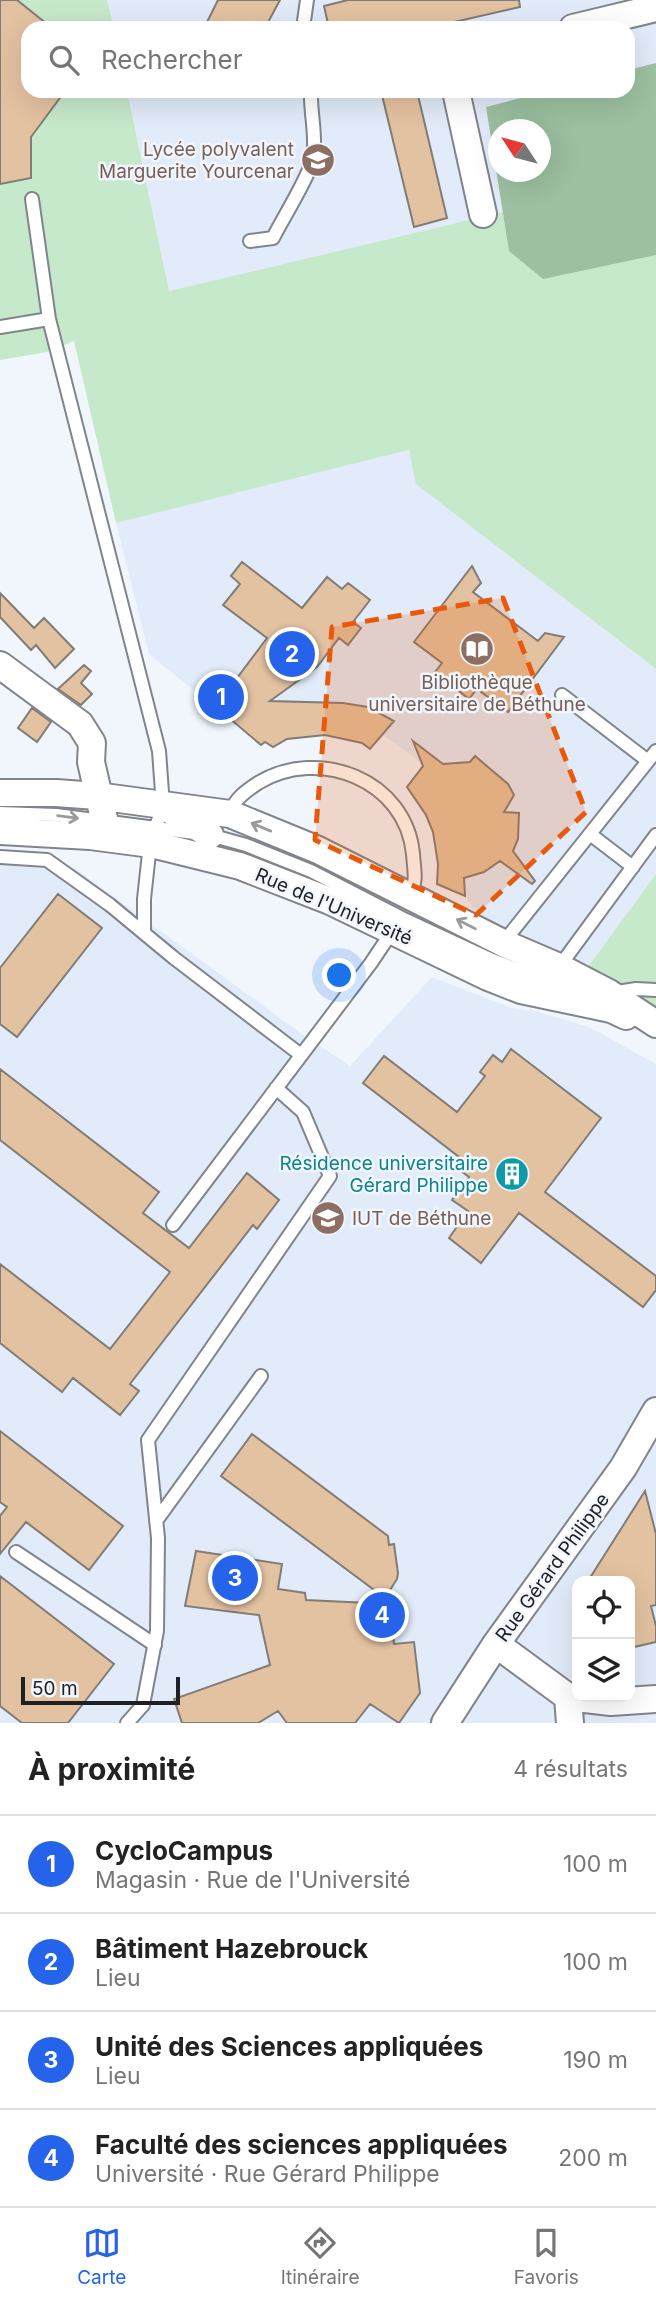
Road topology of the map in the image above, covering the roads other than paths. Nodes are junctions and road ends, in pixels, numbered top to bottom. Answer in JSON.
{"nodes":[{"id":1,"x":307,"y":0,"type":"edge"},
{"id":2,"x":656,"y":8,"type":"edge"},
{"id":3,"x":304,"y":21,"type":"edge"},
{"id":4,"x":602,"y":21,"type":"edge"},
{"id":5,"x":310,"y":98,"type":"edge"},
{"id":6,"x":458,"y":98,"type":"edge"},
{"id":7,"x":32,"y":200,"type":"dead end"},
{"id":8,"x":483,"y":214,"type":"dead end"},
{"id":9,"x":250,"y":241,"type":"dead end"},
{"id":10,"x":49,"y":319,"type":"junction"},
{"id":11,"x":0,"y":327,"type":"edge"},
{"id":12,"x":0,"y":665,"type":"edge"},
{"id":13,"x":562,"y":695,"type":"dead end"},
{"id":14,"x":652,"y":756,"type":"edge"},
{"id":15,"x":0,"y":793,"type":"edge"},
{"id":16,"x":97,"y":796,"type":"junction"},
{"id":17,"x":0,"y":813,"type":"edge"},
{"id":18,"x":230,"y":814,"type":"junction"},
{"id":19,"x":156,"y":826,"type":"junction"},
{"id":20,"x":102,"y":830,"type":"junction"},
{"id":21,"x":0,"y":831,"type":"edge"},
{"id":22,"x":590,"y":834,"type":"junction"},
{"id":23,"x":210,"y":835,"type":"joint"},
{"id":24,"x":656,"y":835,"type":"edge"},
{"id":25,"x":0,"y":857,"type":"edge"},
{"id":26,"x":633,"y":867,"type":"junction"},
{"id":27,"x":409,"y":895,"type":"junction"},
{"id":28,"x":390,"y":928,"type":"junction"},
{"id":29,"x":144,"y":932,"type":"junction"},
{"id":30,"x":503,"y":943,"type":"junction"},
{"id":31,"x":559,"y":967,"type":"junction"},
{"id":32,"x":656,"y":990,"type":"edge"},
{"id":33,"x":609,"y":993,"type":"junction"},
{"id":34,"x":656,"y":1026,"type":"edge"},
{"id":35,"x":301,"y":1055,"type":"junction"},
{"id":36,"x":276,"y":1088,"type":"junction"},
{"id":37,"x":173,"y":1226,"type":"dead end"},
{"id":38,"x":261,"y":1376,"type":"dead end"},
{"id":39,"x":656,"y":1411,"type":"edge"},
{"id":40,"x":156,"y":1521,"type":"junction"},
{"id":41,"x":16,"y":1552,"type":"dead end"},
{"id":42,"x":496,"y":1644,"type":"junction"},
{"id":43,"x":155,"y":1645,"type":"junction"},
{"id":44,"x":656,"y":1699,"type":"edge"},
{"id":45,"x":569,"y":1710,"type":"edge"},
{"id":46,"x":127,"y":1723,"type":"edge"},
{"id":47,"x":445,"y":1723,"type":"edge"}],
"edges":[{"from":1,"to":3,"type":"lane"},
{"from":2,"to":4,"type":"street"},
{"from":5,"to":9,"type":"lane"},
{"from":6,"to":8,"type":"street"},
{"from":7,"to":10,"type":"lane"},
{"from":10,"to":11,"type":"lane"},
{"from":10,"to":19,"type":"lane"},
{"from":12,"to":16,"type":"street"},
{"from":13,"to":14,"type":"lane"},
{"from":14,"to":22,"type":"lane"},
{"from":15,"to":16,"type":"street","name":"Rue de l'Université"},
{"from":16,"to":19,"type":"street","name":"Rue de l'Université"},
{"from":16,"to":20,"type":"street"},
{"from":17,"to":20,"type":"lane","one_way":true},
{"from":18,"to":19,"type":"street"},
{"from":27,"to":18,"type":"street","one_way":true},
{"from":18,"to":27,"type":"lane"},
{"from":19,"to":20,"type":"street","name":"Rue de l'Université"},
{"from":19,"to":23,"type":"street"},
{"from":19,"to":28,"type":"street","name":"Rue de l'Université"},
{"from":19,"to":29,"type":"lane"},
{"from":20,"to":21,"type":"street","name":"Rue de l'Université"},
{"from":22,"to":26,"type":"lane"},
{"from":22,"to":30,"type":"lane"},
{"from":23,"to":33,"type":"lane"},
{"from":24,"to":26,"type":"lane"},
{"from":25,"to":29,"type":"lane"},
{"from":26,"to":31,"type":"lane"},
{"from":30,"to":27,"type":"street","one_way":true},
{"from":28,"to":34,"type":"street","name":"Rue de l'Université"},
{"from":28,"to":35,"type":"lane"},
{"from":29,"to":35,"type":"lane"},
{"from":30,"to":31,"type":"street"},
{"from":31,"to":33,"type":"street"},
{"from":32,"to":33,"type":"lane"},
{"from":33,"to":34,"type":"street"},
{"from":35,"to":36,"type":"lane"},
{"from":36,"to":37,"type":"lane"},
{"from":36,"to":40,"type":"lane"},
{"from":38,"to":40,"type":"lane"},
{"from":39,"to":42,"type":"street","name":"Rue Gérard Philippe"},
{"from":40,"to":43,"type":"lane"},
{"from":41,"to":43,"type":"lane"},
{"from":42,"to":45,"type":"street"},
{"from":42,"to":47,"type":"street","name":"Rue Gérard Philippe"},
{"from":43,"to":46,"type":"lane"},
{"from":44,"to":45,"type":"street"}]}
